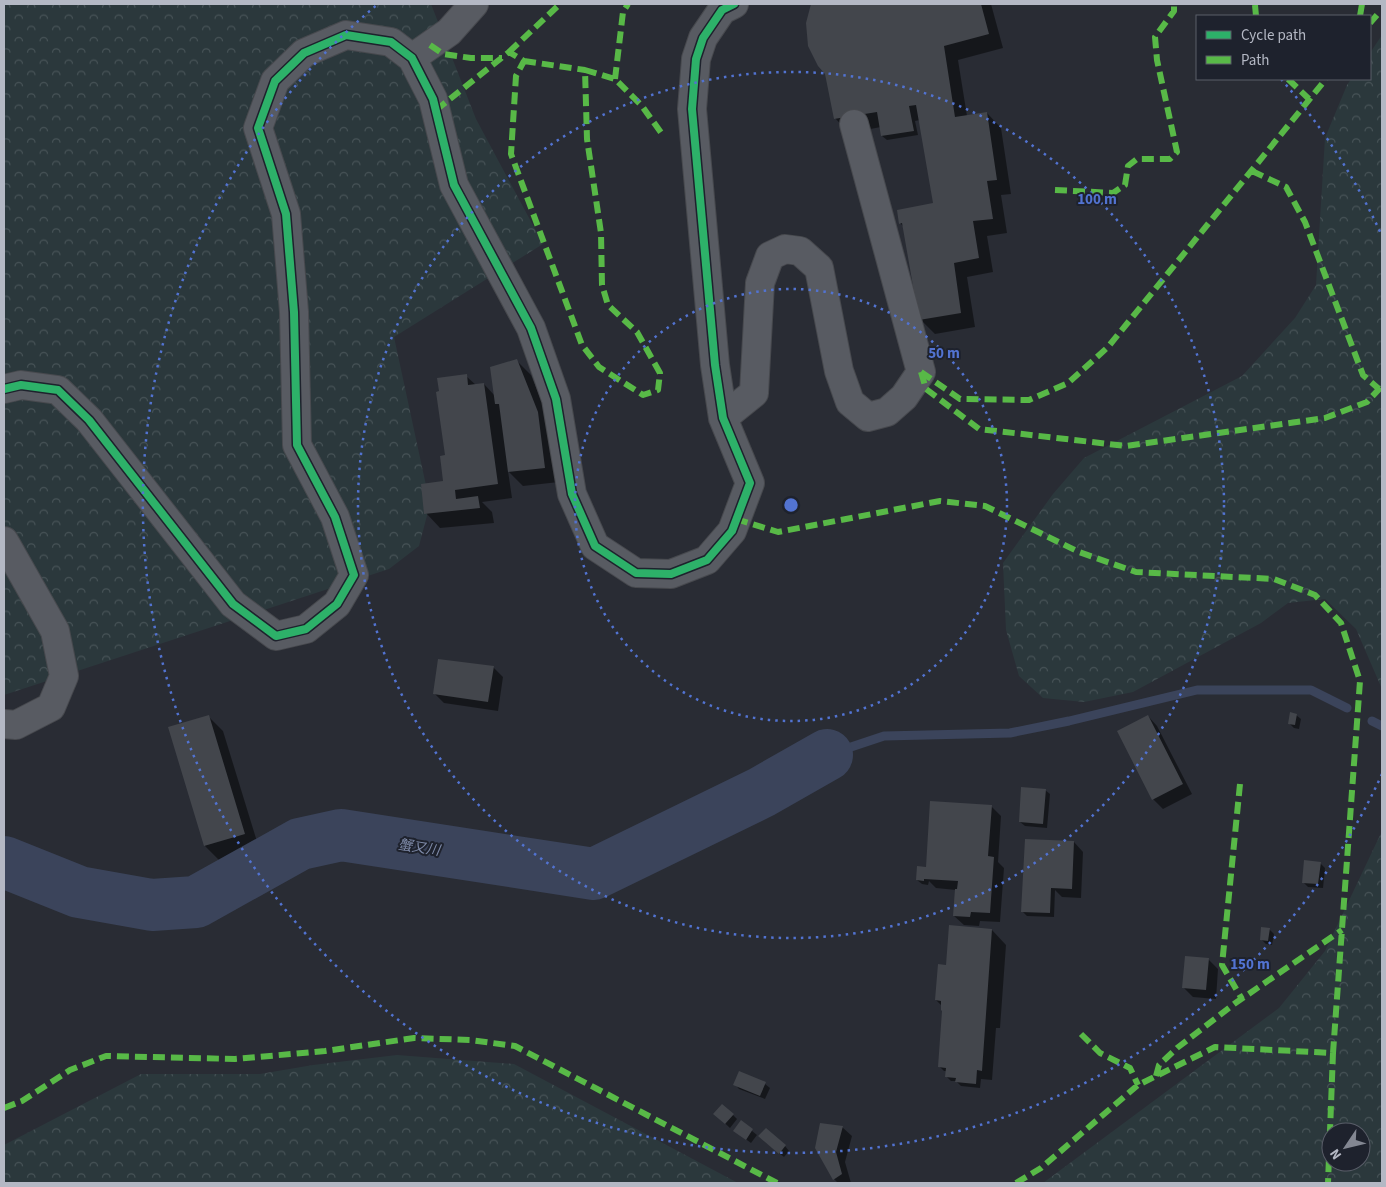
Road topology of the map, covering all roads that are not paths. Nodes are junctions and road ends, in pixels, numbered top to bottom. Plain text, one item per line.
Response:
1 (474, 4) edge
2 (734, 4) edge
3 (412, 58) junction
4 (854, 124) dead end
5 (4, 389) edge
6 (723, 418) junction
7 (4, 541) edge
8 (4, 724) edge

1 - 3 street
2 - 6 street
3 - 5 street
3 - 6 street
4 - 6 street
7 - 8 street

